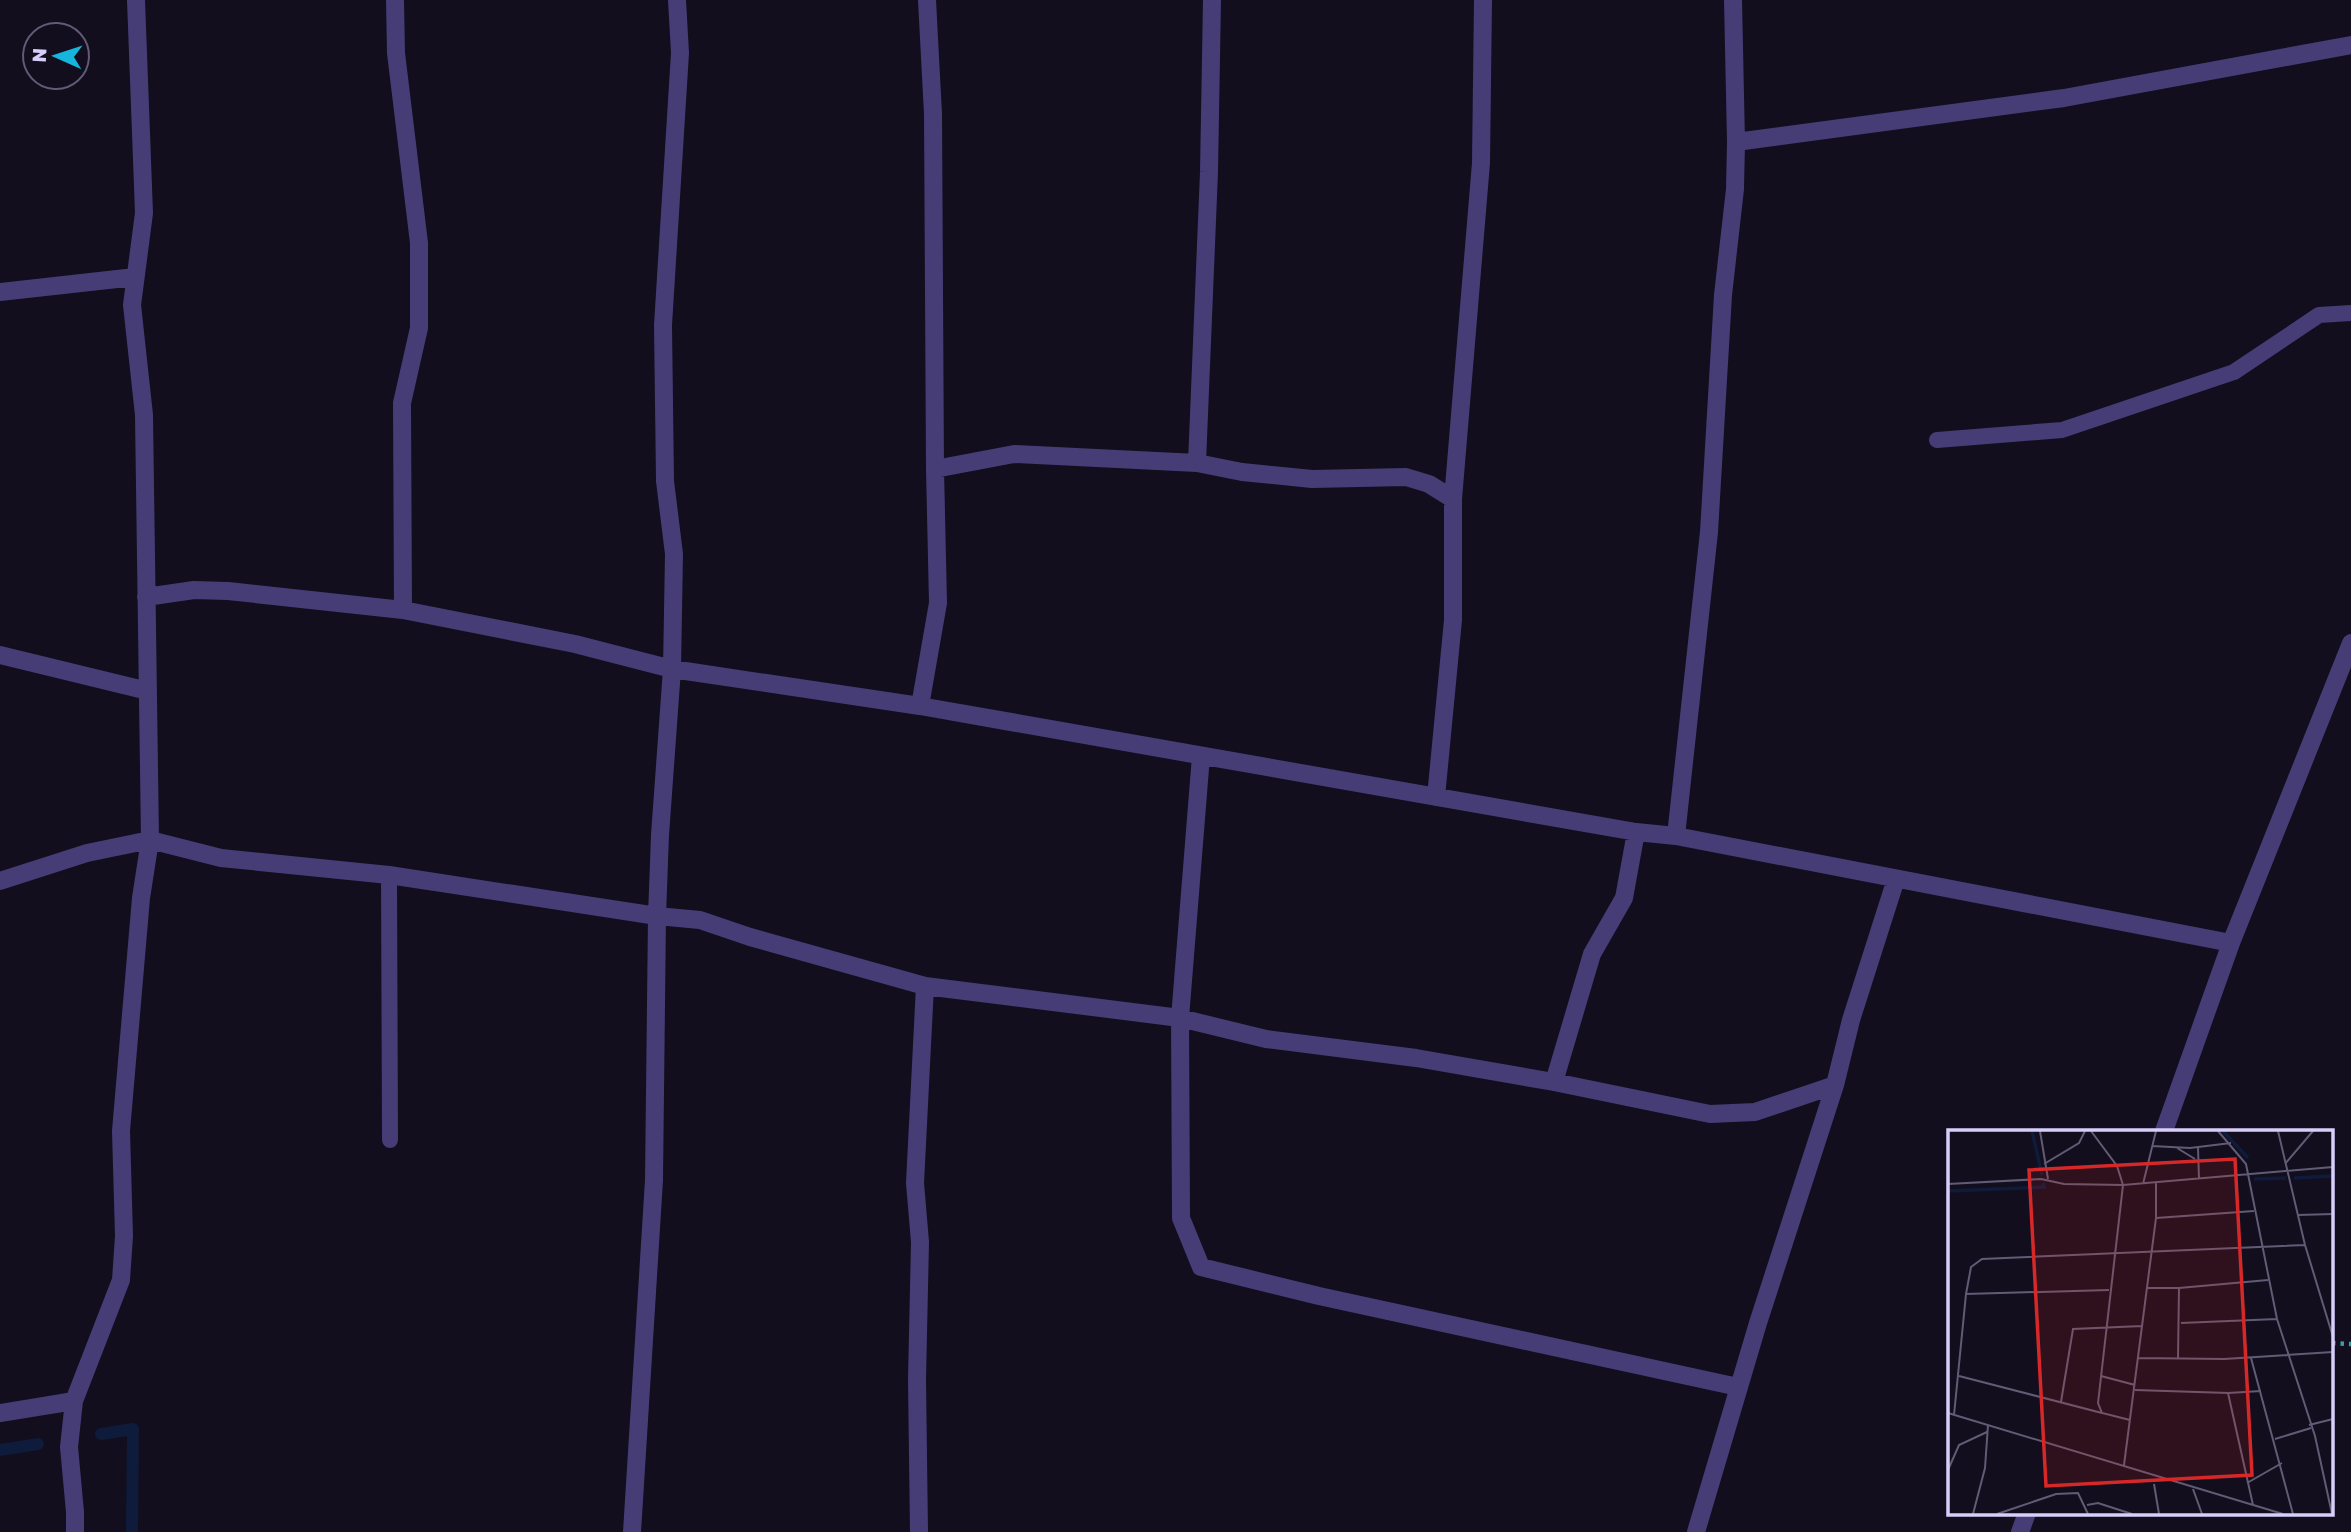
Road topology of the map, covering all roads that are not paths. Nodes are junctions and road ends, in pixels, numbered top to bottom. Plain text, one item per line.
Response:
1 (136, 0) edge
2 (395, 0) edge
3 (677, 0) edge
4 (927, 0) edge
5 (1212, 0) edge
6 (1483, 0) edge
7 (1733, 0) edge
8 (2351, 45) edge
9 (1736, 142) junction
10 (135, 277) junction
11 (0, 292) edge
12 (2351, 313) edge
13 (1937, 440) dead end
14 (1197, 463) junction
15 (935, 469) junction
16 (1452, 499) junction
17 (146, 597) junction
18 (403, 610) junction
19 (2351, 643) edge
20 (0, 655) edge
21 (672, 669) junction
22 (148, 691) junction
23 (920, 706) junction
24 (1201, 756) junction
25 (1436, 797) junction
26 (1636, 832) junction
27 (1676, 836) junction
28 (150, 840) junction
29 (389, 875) junction
30 (1896, 879) junction
31 (0, 881) edge
32 (657, 916) junction
33 (2231, 943) junction
34 (925, 986) junction
35 (1181, 1018) junction
36 (1554, 1082) junction
37 (1835, 1084) junction
38 (2164, 1130) edge
39 (390, 1140) dead end
40 (1738, 1387) junction
41 (74, 1401) junction
42 (0, 1413) edge
43 (2027, 1514) edge
44 (75, 1532) edge
45 (632, 1532) edge
46 (919, 1532) edge
47 (1696, 1532) edge
48 (2020, 1532) edge

1 - 10 street
2 - 18 street
3 - 21 street
4 - 15 street
5 - 14 street
6 - 16 street
7 - 9 street
8 - 9 street
9 - 27 street
10 - 11 street
10 - 17 street
12 - 13 lane
14 - 15 street
14 - 16 street
15 - 23 street
16 - 25 street
17 - 18 street
17 - 22 street
18 - 21 street
19 - 33 street
20 - 22 street
21 - 23 street
21 - 32 street
22 - 28 street
23 - 24 street
24 - 25 street
24 - 35 street
25 - 26 street
26 - 27 street
26 - 36 street
27 - 30 street
28 - 29 street
28 - 31 street
28 - 41 street
29 - 32 street
29 - 39 lane
30 - 33 street
30 - 37 street
32 - 34 street
32 - 45 street
33 - 38 street
34 - 35 street
34 - 46 street
35 - 36 street
35 - 40 street
36 - 37 street
37 - 40 street
40 - 47 street
41 - 42 street
41 - 44 street
43 - 48 street

